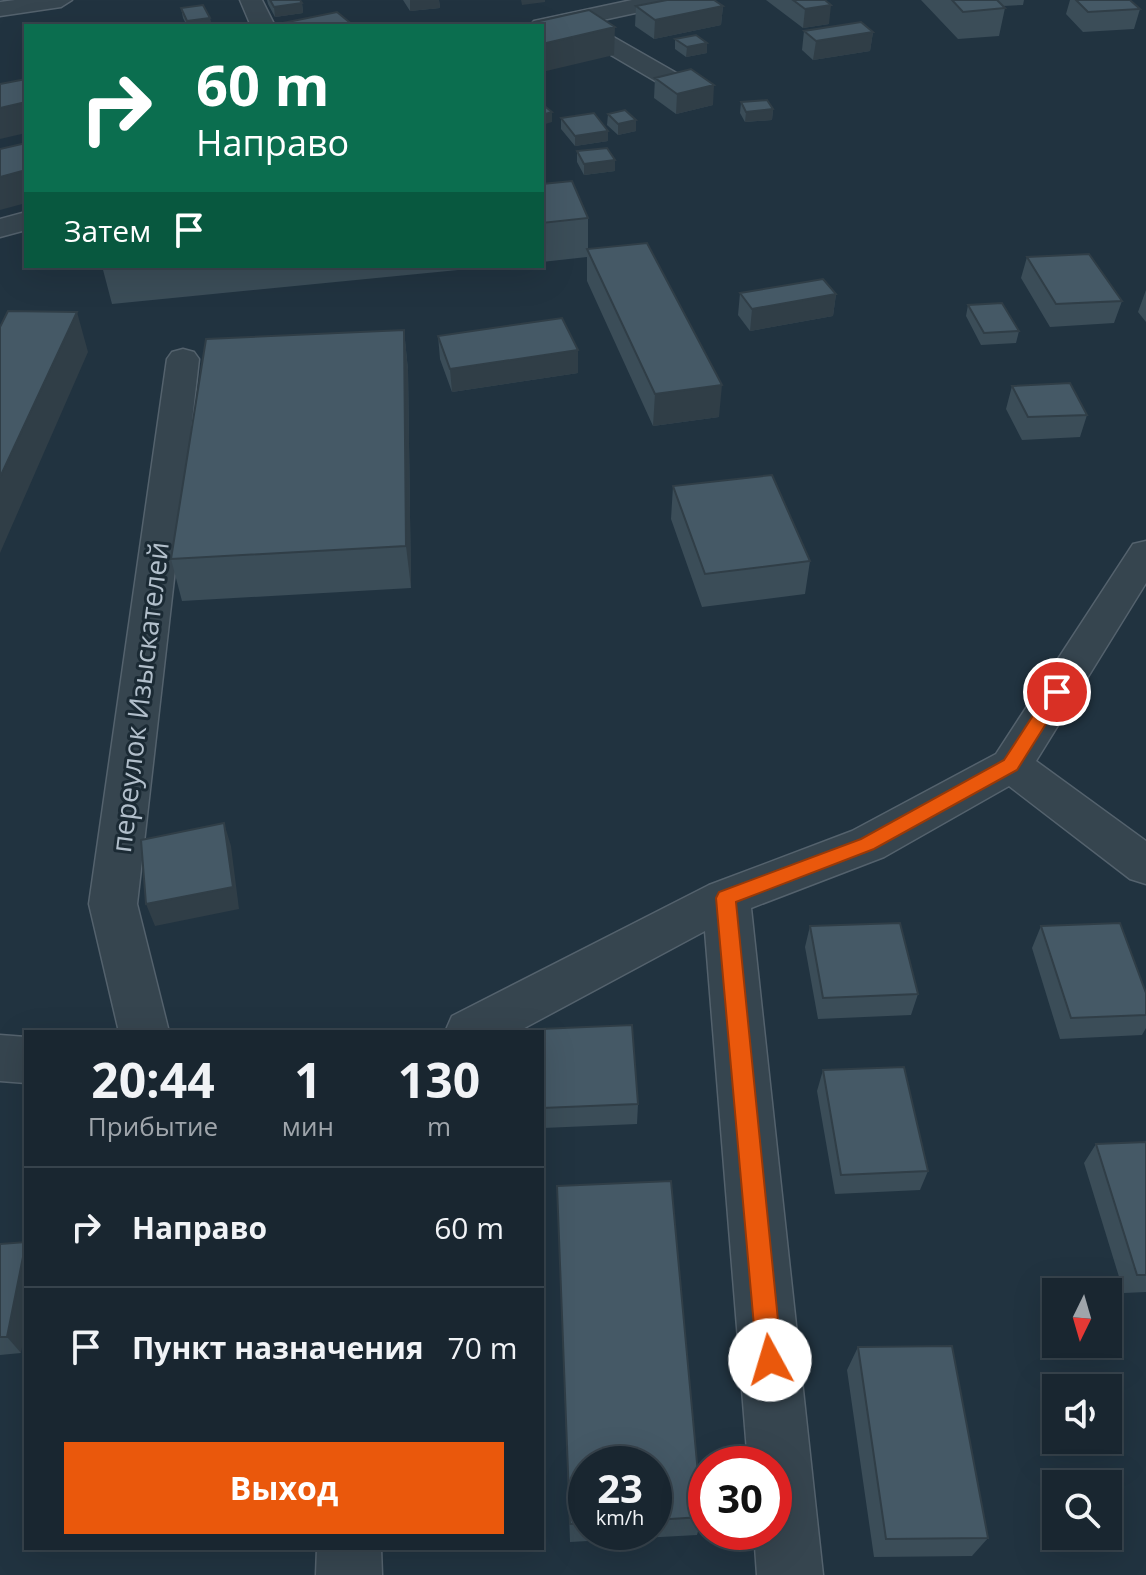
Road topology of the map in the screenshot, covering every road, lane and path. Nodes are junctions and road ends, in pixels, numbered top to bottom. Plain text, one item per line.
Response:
1 (61, 0) edge
2 (251, 0) edge
3 (664, 0) edge
4 (0, 9) edge
5 (568, 20) junction
6 (262, 24) edge
7 (544, 26) edge
8 (671, 80) edge
9 (24, 222) edge
10 (0, 228) edge
11 (183, 359) dead end
12 (1146, 553) edge
13 (1011, 765) junction
14 (1146, 866) edge
15 (726, 898) junction
16 (144, 1030) edge
17 (474, 1030) edge
18 (0, 1058) edge
19 (24, 1060) edge
20 (349, 1550) edge
21 (349, 1575) edge
22 (790, 1575) edge

1 - 4 street
2 - 6 street
3 - 5 street
5 - 7 street
5 - 8 street
9 - 10 street
11 - 16 street, переулок Изыскателей
12 - 13 street
13 - 14 street
13 - 15 street
15 - 17 street
15 - 22 street
18 - 19 street
20 - 21 street

